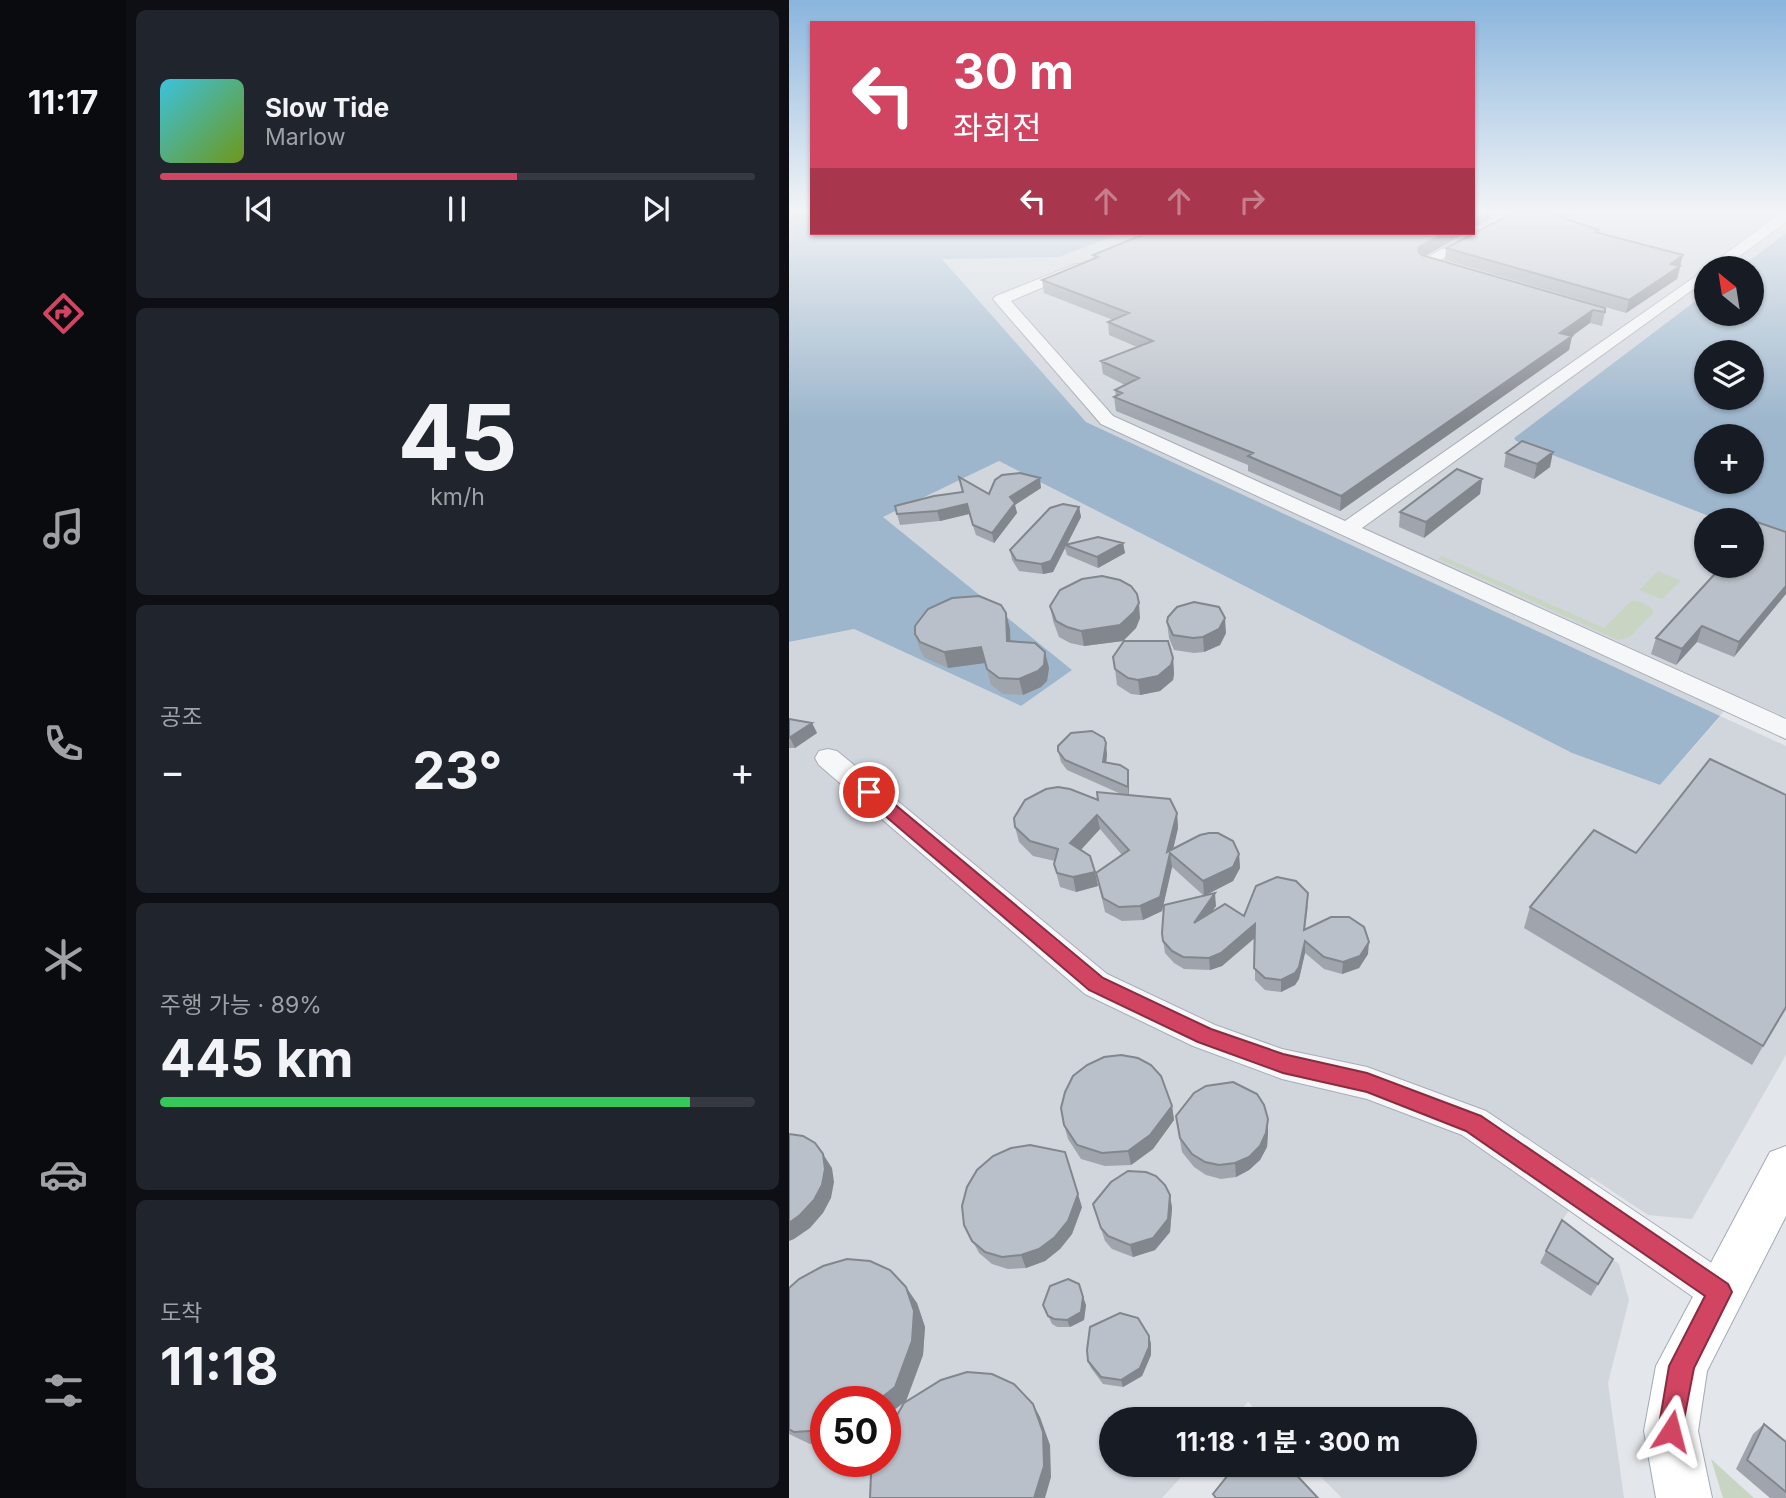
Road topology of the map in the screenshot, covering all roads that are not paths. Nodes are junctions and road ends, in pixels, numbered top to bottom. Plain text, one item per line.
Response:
1 (1039, 283) edge
2 (1690, 283) edge
3 (1348, 528) junction
4 (1786, 730) edge
5 (828, 758) dead end
6 (1786, 1168) edge
7 (1720, 1292) junction
8 (1684, 1498) edge

1 - 3 street
2 - 3 lane
3 - 4 street
5 - 7 street
6 - 7 main road
7 - 8 main road

